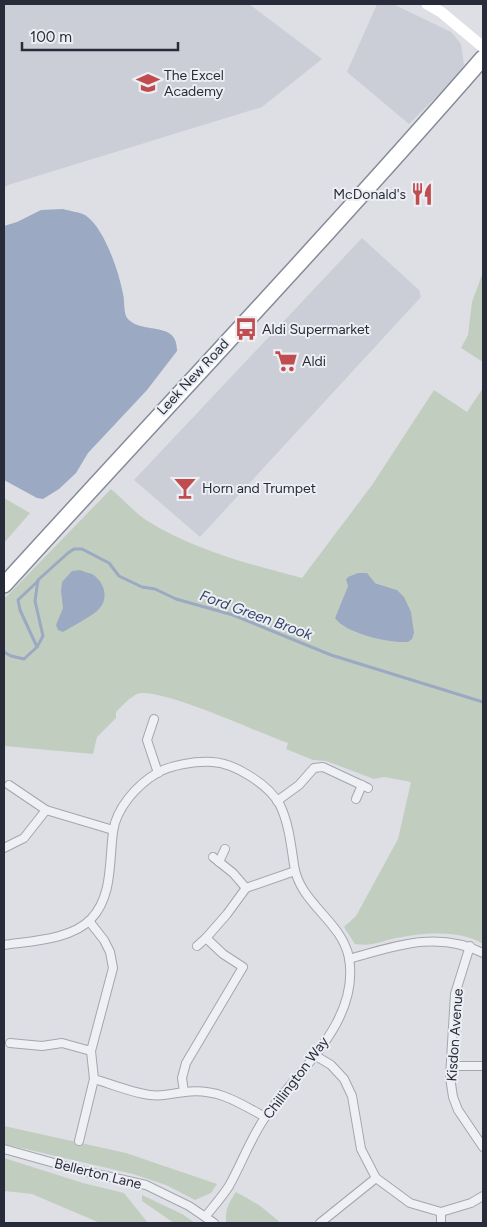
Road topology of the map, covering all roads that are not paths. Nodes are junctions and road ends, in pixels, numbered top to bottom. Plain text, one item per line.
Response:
1 (427, 4) edge
2 (483, 47) edge
3 (483, 58) edge
4 (4, 585) edge
5 (154, 719) dead end
6 (158, 772) junction
7 (9, 785) dead end
8 (356, 799) dead end
9 (277, 801) junction
10 (46, 810) junction
11 (113, 830) junction
12 (4, 848) edge
13 (225, 849) dead end
14 (295, 871) junction
15 (246, 888) junction
16 (89, 921) junction
17 (206, 938) junction
18 (4, 945) edge
19 (197, 946) dead end
20 (470, 946) junction
21 (483, 953) edge
22 (349, 959) junction
23 (10, 1043) dead end
24 (91, 1051) junction
25 (316, 1056) junction
26 (452, 1066) junction
27 (483, 1066) edge
28 (94, 1079) junction
29 (184, 1092) junction
30 (265, 1117) junction
31 (79, 1141) dead end
32 (483, 1147) edge
33 (4, 1149) edge
34 (376, 1178) junction
35 (483, 1196) edge
36 (441, 1212) junction
37 (205, 1217) junction
38 (214, 1223) edge
39 (320, 1223) edge
40 (441, 1223) edge

1 - 2 street
3 - 4 highway, Leek New Road
5 - 6 street
6 - 9 street, Chillington Way
6 - 11 street, Chillington Way
7 - 10 street
8 - 9 street
9 - 14 street, Chillington Way
10 - 11 street
10 - 12 street
11 - 16 street, Chillington Way
13 - 15 street
14 - 15 street
14 - 22 street, Chillington Way
15 - 17 street
16 - 18 street
16 - 24 street
17 - 19 street
17 - 29 street
20 - 21 street
20 - 22 street
20 - 26 street, Kisdon Avenue
22 - 25 street, Chillington Way
23 - 24 street
24 - 28 street
25 - 30 street, Chillington Way
25 - 34 street
26 - 27 street
26 - 32 street, Kisdon Avenue
28 - 29 street
28 - 31 street
29 - 30 street
30 - 37 street, Chillington Way
33 - 37 street, Bellerton Lane
34 - 36 street
34 - 39 street
35 - 36 street
36 - 40 street
37 - 38 street, Bellerton Lane

